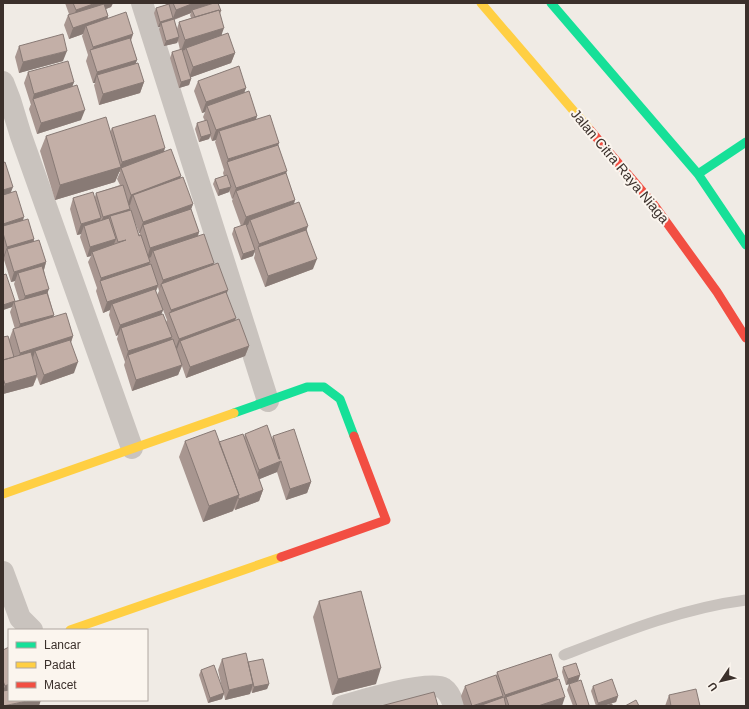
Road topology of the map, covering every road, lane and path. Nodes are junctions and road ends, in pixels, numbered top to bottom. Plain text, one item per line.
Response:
1 (142, 3) edge
2 (481, 3) edge
3 (551, 3) edge
4 (6, 91) edge
5 (12, 139) edge
6 (746, 142) edge
7 (698, 174) junction
8 (746, 244) edge
9 (746, 338) edge
10 (268, 401) junction
11 (132, 448) junction
12 (3, 494) edge
13 (3, 572) edge
14 (746, 600) edge
15 (31, 629) edge
16 (73, 629) edge
17 (564, 655) dead end
18 (451, 699) edge
19 (343, 706) edge

1 - 10 street
2 - 9 street, Jalan Citra Raya Niaga
3 - 7 street
4 - 5 street
5 - 11 street
6 - 7 street
7 - 8 street
10 - 11 street
10 - 16 street
11 - 12 street
13 - 15 street
14 - 17 lane
18 - 19 street

